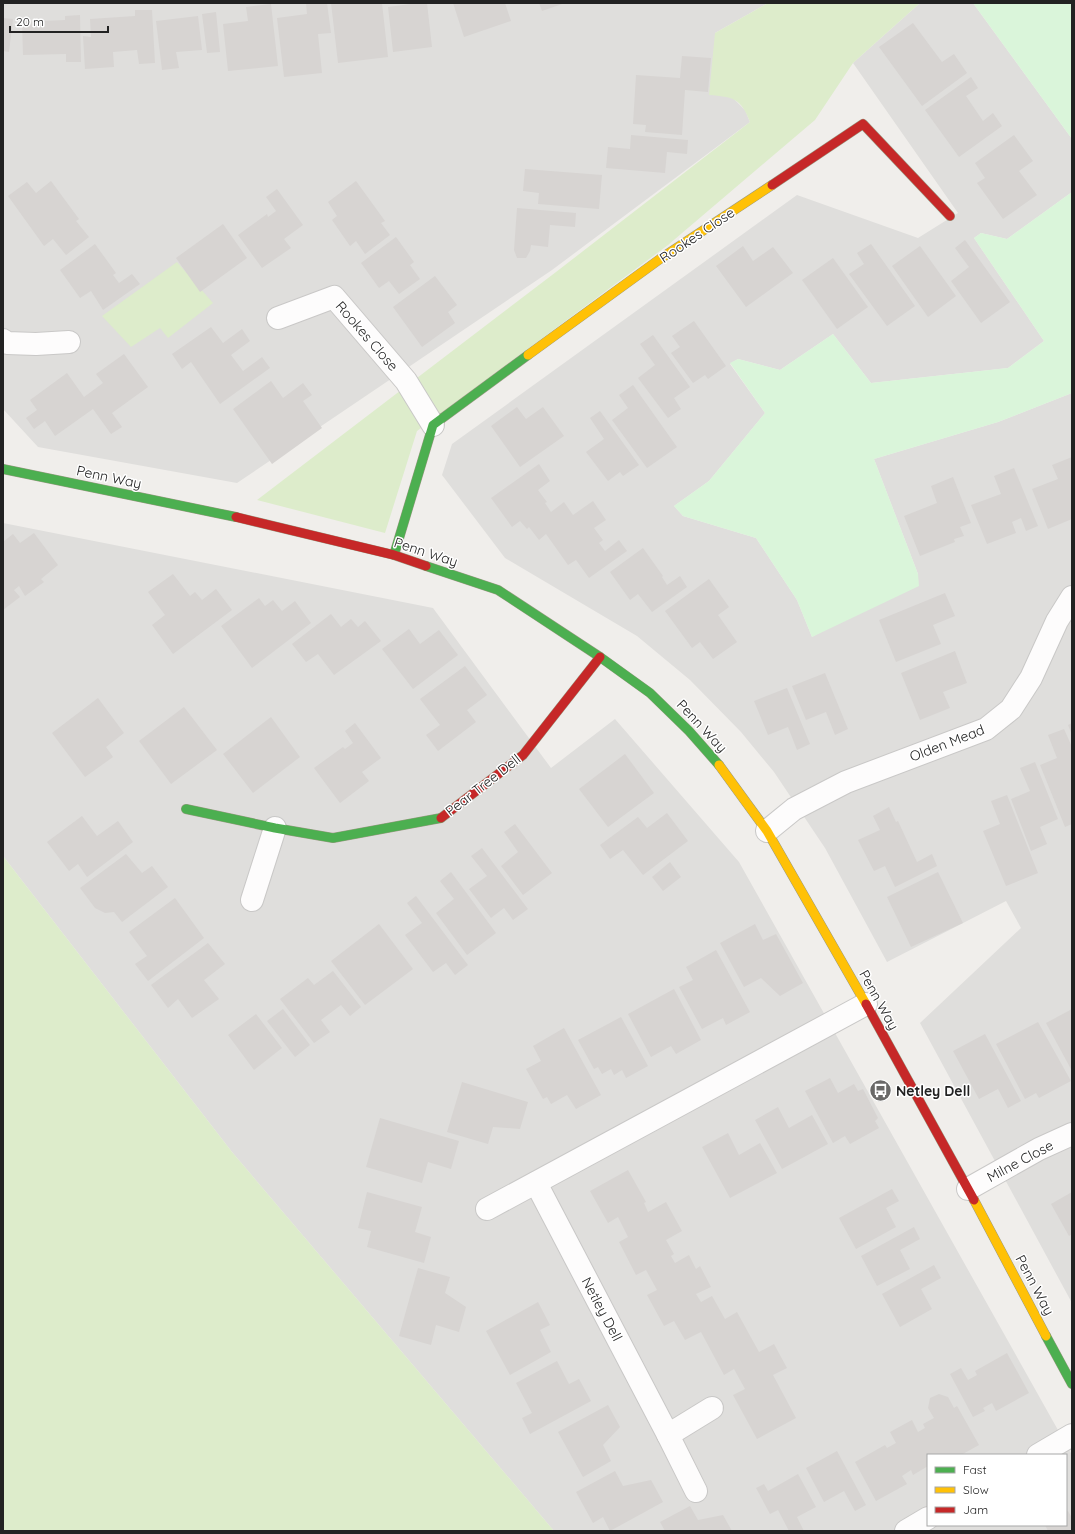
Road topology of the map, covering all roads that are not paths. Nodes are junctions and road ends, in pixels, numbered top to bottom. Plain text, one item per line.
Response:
1 (950, 216) dead end
2 (278, 318) dead end
3 (69, 342) dead end
4 (4, 344) edge
5 (434, 425) junction
6 (3, 469) edge
7 (394, 555) junction
8 (1072, 597) edge
9 (600, 657) junction
10 (186, 809) dead end
11 (275, 828) junction
12 (767, 831) junction
13 (252, 900) dead end
14 (866, 1004) junction
15 (1072, 1134) edge
16 (536, 1183) junction
17 (968, 1189) junction
18 (487, 1209) dead end
19 (1072, 1384) edge
20 (712, 1408) dead end
21 (668, 1435) junction
22 (1072, 1435) edge
23 (1040, 1454) edge
24 (696, 1491) dead end
25 (927, 1519) edge
26 (906, 1531) edge

1 - 5 street, Rookes Close
2 - 5 street, Rookes Close
3 - 4 street
5 - 7 street
6 - 7 street, Penn Way
7 - 9 street, Penn Way
8 - 12 street, Olden Mead
9 - 11 street, Pear Tree Dell
9 - 12 street, Penn Way
10 - 11 street, Pear Tree Dell
11 - 13 street
12 - 14 street, Penn Way
14 - 16 street
14 - 17 street, Penn Way
15 - 17 street, Milne Close
16 - 18 street
16 - 21 street, Netley Dell
17 - 19 street, Penn Way
20 - 21 street
21 - 24 street, Netley Dell
22 - 23 street
25 - 26 street

